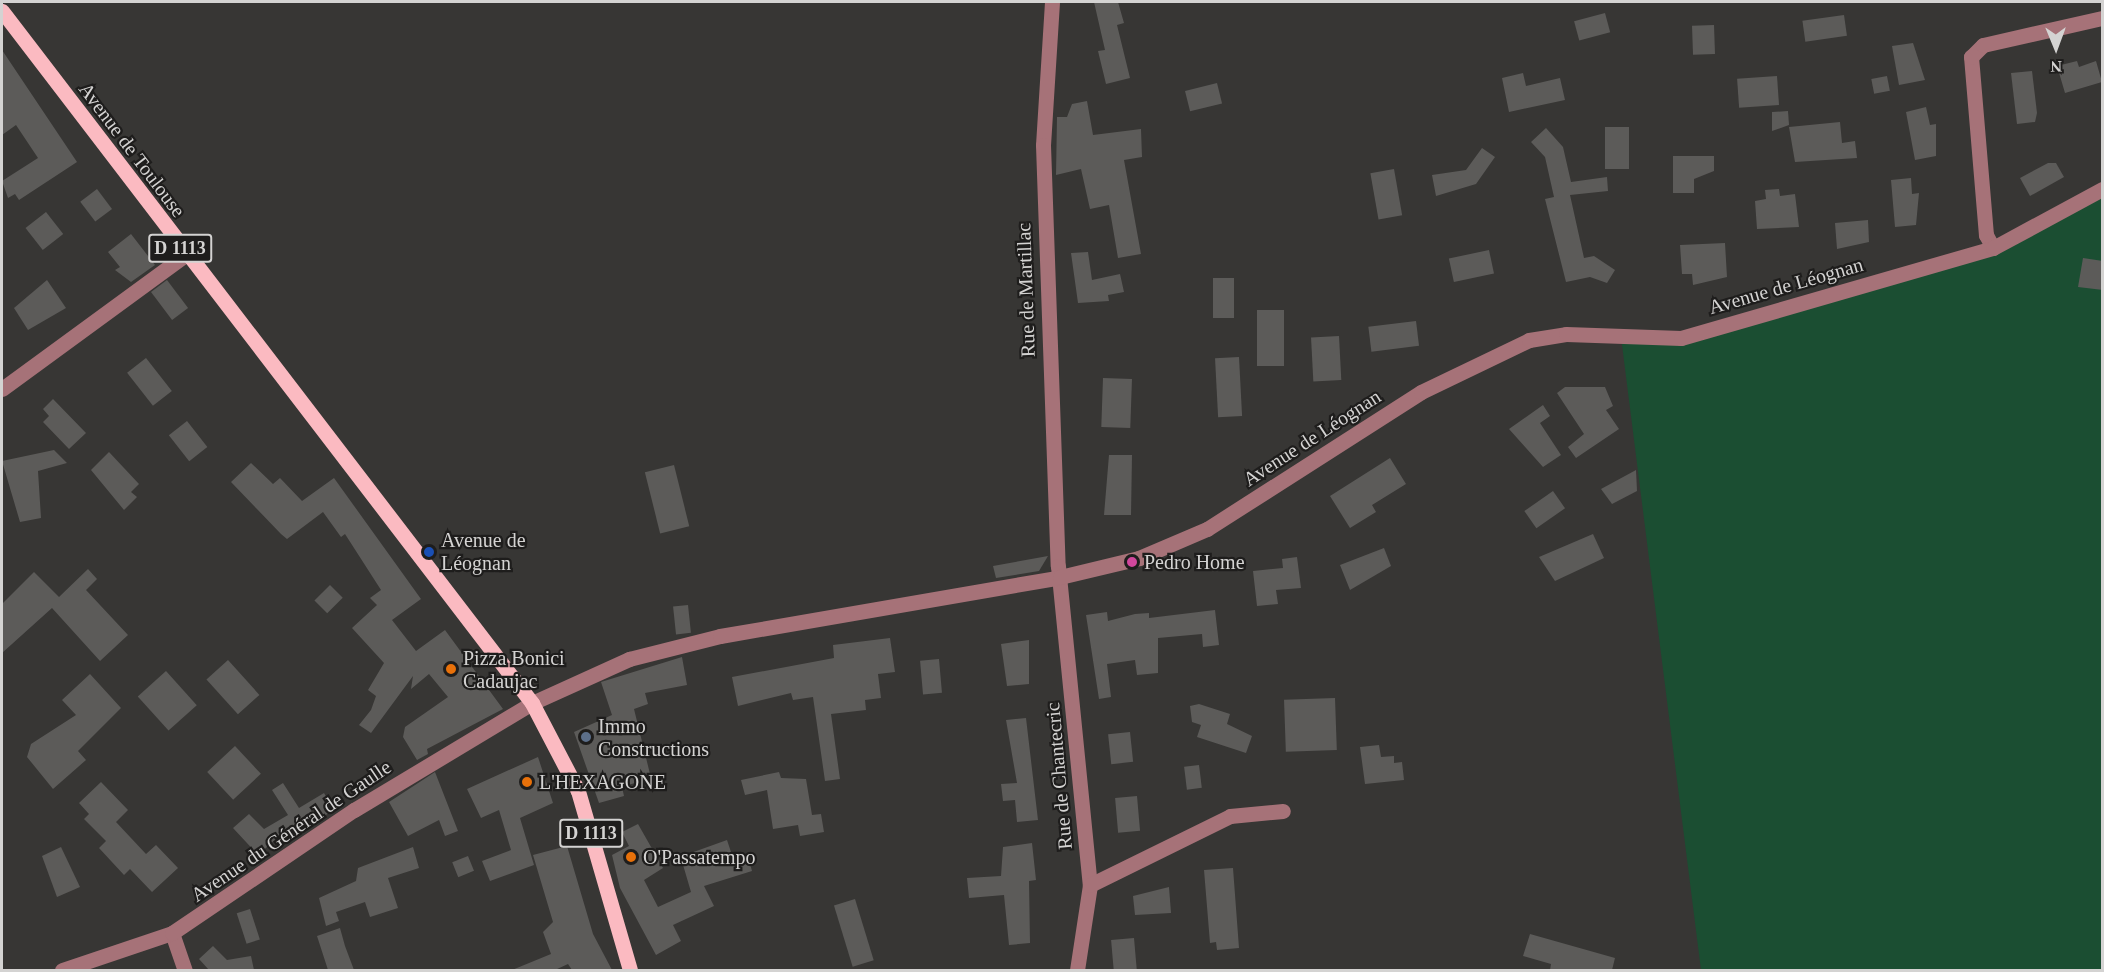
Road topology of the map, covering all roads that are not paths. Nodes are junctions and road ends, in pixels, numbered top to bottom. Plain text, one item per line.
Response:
1 (1052, 2) edge
2 (2, 11) edge
3 (2103, 18) edge
4 (2103, 189) edge
5 (1993, 248) junction
6 (185, 255) junction
7 (2, 389) edge
8 (1060, 578) junction
9 (532, 703) junction
10 (1283, 811) dead end
11 (1090, 885) junction
12 (172, 933) junction
13 (62, 970) edge
14 (185, 970) edge
15 (630, 970) edge
16 (1077, 970) edge

1 - 8 street, Rue de Martillac
2 - 6 main road, Avenue de Toulouse / D 1113
3 - 5 street
4 - 5 street, Avenue de Léognan
5 - 8 street, Avenue de Léognan
6 - 7 street
6 - 9 main road, Avenue de Toulouse / D 1113
8 - 9 street, Avenue de Léognan
8 - 11 street, Rue de Chantecric
9 - 12 street, Avenue du Général de Gaulle
9 - 15 main road, D 1113
10 - 11 street
11 - 16 street, Rue de Chantecric
12 - 13 street, Avenue du Général de Gaulle
12 - 14 street

